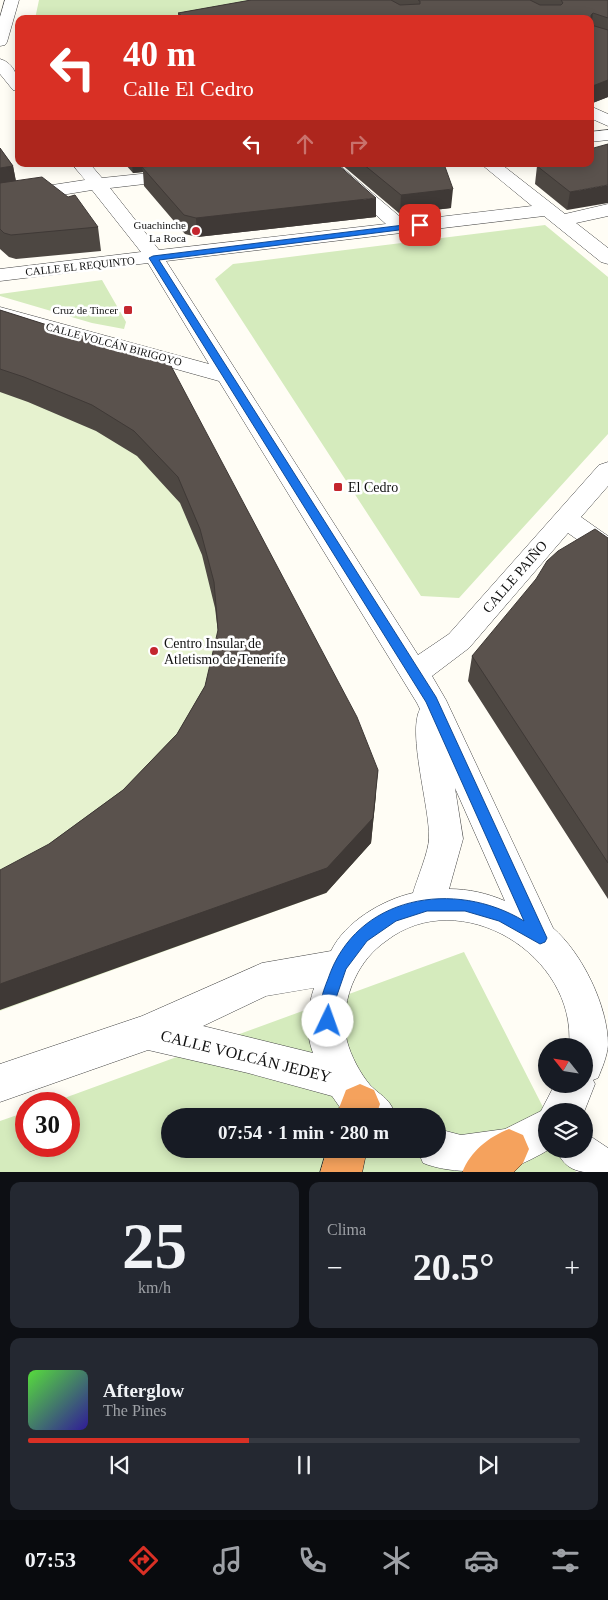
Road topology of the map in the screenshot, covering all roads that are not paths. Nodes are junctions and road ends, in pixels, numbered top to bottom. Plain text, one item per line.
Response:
1 (12, 0) edge
2 (0, 42) edge
3 (3, 59) edge
4 (15, 80) edge
5 (594, 113) edge
6 (608, 121) edge
7 (608, 135) edge
8 (594, 137) edge
9 (83, 167) edge
10 (331, 167) edge
11 (494, 167) edge
12 (194, 173) edge
13 (97, 184) junction
14 (0, 199) edge
15 (608, 210) edge
16 (555, 215) junction
17 (402, 228) junction
18 (153, 258) junction
19 (608, 258) edge
20 (0, 275) edge
21 (0, 313) edge
22 (228, 376) junction
23 (608, 470) edge
24 (566, 519) junction
25 (608, 548) edge
26 (423, 687) junction
27 (427, 904) junction
28 (540, 938) junction
29 (340, 966) junction
30 (597, 1020) edge
31 (148, 1032) junction
32 (593, 1038) edge
33 (0, 1083) edge
34 (359, 1104) edge
35 (538, 1133) edge
36 (446, 1151) edge
37 (344, 1158) edge
38 (588, 1158) edge
39 (495, 1161) edge
40 (340, 1172) edge
41 (607, 1172) edge

1 - 2 street
3 - 4 street
5 - 6 street
7 - 8 street
9 - 13 street
10 - 17 street
11 - 16 street
12 - 13 street
13 - 14 street
13 - 18 street
15 - 16 street, CALLE EL REQUINTO
16 - 17 street, CALLE EL REQUINTO
16 - 19 street
17 - 18 street, CALLE EL REQUINTO
18 - 20 street, CALLE EL REQUINTO
18 - 22 street
21 - 22 street, CALLE VOLCÁN BIRIGOYO
22 - 26 street
23 - 24 street, CALLE PAIÑO
24 - 25 street
24 - 26 street, CALLE PAIÑO
26 - 27 street
26 - 28 street
27 - 28 street
27 - 29 street
28 - 30 street
29 - 31 street, CALLE VOLCÁN JEDEY
29 - 34 street
30 - 32 street
31 - 33 street, CALLE VOLCÁN JEDEY
31 - 34 street, CALLE VOLCÁN JEDEY
35 - 39 street
36 - 39 street
37 - 40 highway
38 - 41 street

